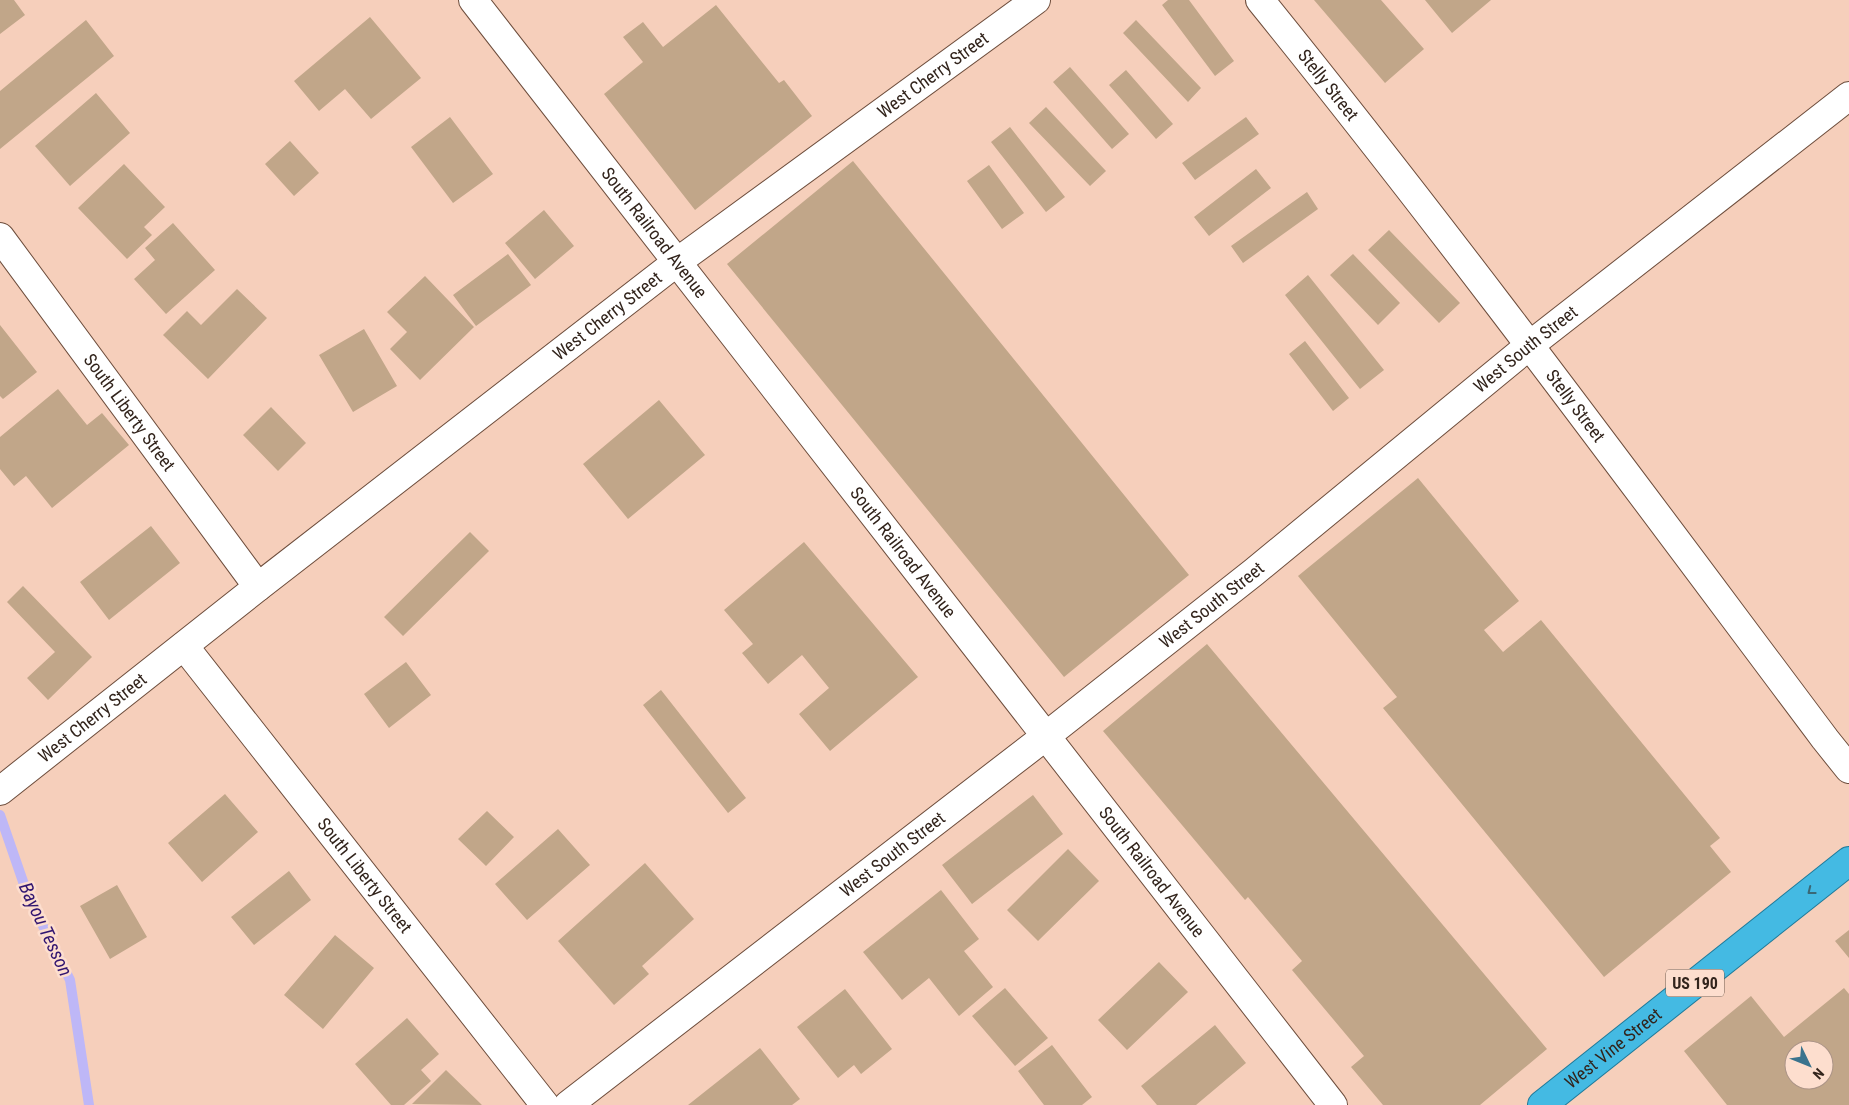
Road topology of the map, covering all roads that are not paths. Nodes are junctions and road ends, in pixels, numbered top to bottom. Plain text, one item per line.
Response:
1 (473, 0) edge
2 (1036, 0) edge
3 (1260, 0) edge
4 (1849, 96) edge
5 (0, 237) edge
6 (677, 262) junction
7 (1530, 345) junction
8 (258, 587) junction
9 (184, 646) junction
10 (1046, 736) junction
11 (1849, 769) edge
12 (0, 791) edge
13 (1849, 861) edge
14 (545, 1105) edge
15 (568, 1105) edge
16 (1333, 1105) edge
17 (1542, 1105) edge

1 - 6 street, South Railroad Avenue
2 - 6 street, West Cherry Street
3 - 7 street, Stelly Street
4 - 7 street, West South Street
5 - 8 street, South Liberty Street
6 - 8 street, West Cherry Street
6 - 10 street, South Railroad Avenue
7 - 10 street, West South Street
7 - 11 street, Stelly Street
8 - 9 street, West Cherry Street
9 - 12 street, West Cherry Street
9 - 14 street, South Liberty Street
10 - 15 street, West South Street
10 - 16 street, South Railroad Avenue
13 -> 17 highway, West Vine Street / US 190

